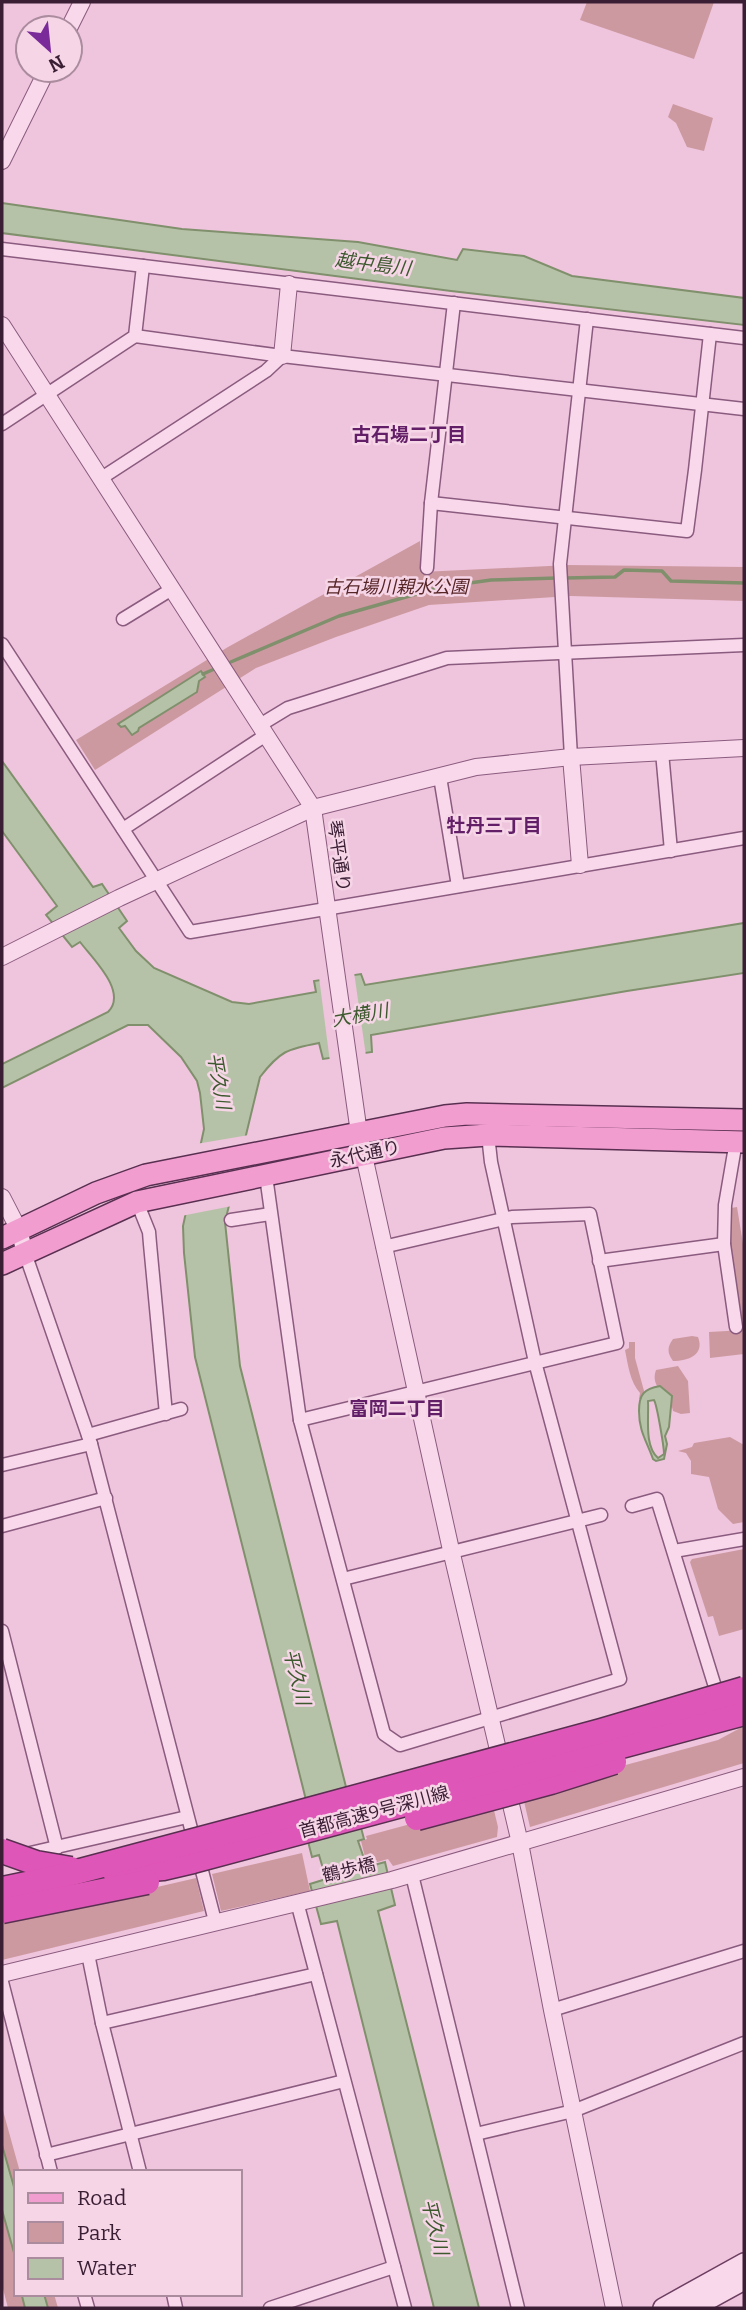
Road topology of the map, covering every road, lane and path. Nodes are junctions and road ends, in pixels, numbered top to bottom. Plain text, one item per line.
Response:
1 (40, 84) edge
2 (2, 161) edge
3 (2, 248) edge
4 (143, 266) junction
5 (289, 284) junction
6 (454, 303) junction
7 (587, 319) junction
8 (2, 325) edge
9 (710, 334) junction
10 (135, 337) junction
11 (744, 338) edge
12 (282, 356) junction
13 (446, 375) junction
14 (579, 390) junction
15 (47, 395) junction
16 (702, 404) junction
17 (744, 409) edge
18 (2, 424) edge
19 (100, 479) junction
20 (431, 503) junction
21 (565, 517) junction
22 (427, 568) dead end
23 (172, 589) junction
24 (123, 619) dead end
25 (2, 644) edge
26 (744, 645) edge
27 (564, 653) junction
28 (263, 730) junction
29 (744, 748) edge
30 (662, 752) junction
31 (571, 757) junction
32 (440, 777) junction
33 (313, 808) junction
34 (123, 829) junction
35 (744, 838) edge
36 (671, 851) junction
37 (580, 864) junction
38 (158, 881) junction
39 (458, 886) junction
40 (326, 909) junction
41 (2, 957) edge
42 (744, 1120) edge
43 (488, 1135) junction
44 (740, 1142) edge
45 (361, 1144) junction
46 (267, 1176) junction
47 (2, 1197) edge
48 (138, 1202) junction
49 (270, 1214) junction
50 (503, 1218) junction
51 (231, 1220) dead end
52 (11, 1234) edge
53 (724, 1244) junction
54 (383, 1247) junction
55 (25, 1253) junction
56 (599, 1261) junction
57 (2, 1264) edge
58 (736, 1326) dead end
59 (535, 1362) junction
60 (415, 1392) junction
61 (181, 1409) dead end
62 (166, 1414) junction
63 (300, 1420) junction
64 (90, 1440) junction
65 (2, 1465) edge
66 (106, 1498) junction
67 (632, 1506) dead end
68 (601, 1515) dead end
69 (577, 1521) junction
70 (2, 1525) edge
71 (744, 1539) edge
72 (451, 1550) junction
73 (674, 1551) junction
74 (342, 1579) junction
75 (2, 1630) edge
76 (744, 1689) edge
77 (716, 1690) dead end
78 (744, 1713) edge
79 (489, 1718) junction
80 (645, 1738) junction
81 (600, 1742) dead end
82 (744, 1777) edge
83 (187, 1817) junction
84 (520, 1843) junction
85 (57, 1848) junction
86 (2, 1850) edge
87 (2, 1859) edge
88 (412, 1875) junction
89 (2, 1889) edge
90 (297, 1902) junction
91 (2, 1911) edge
92 (215, 1921) junction
93 (744, 1951) edge
94 (88, 1954) junction
95 (2, 1974) edge
96 (316, 1974) junction
97 (2, 1982) edge
98 (552, 2010) junction
99 (102, 2022) junction
100 (744, 2043) edge
101 (344, 2081) junction
102 (573, 2111) junction
103 (130, 2134) junction
104 (476, 2134) junction
105 (46, 2155) junction
106 (50, 2170) edge
107 (139, 2170) edge
108 (744, 2263) edge
109 (394, 2267) junction
110 (744, 2280) edge
111 (284, 2306) edge
112 (270, 2308) edge
113 (405, 2308) edge
114 (517, 2308) edge
115 (614, 2308) edge
116 (663, 2308) edge
117 (693, 2308) edge

1 - 2 street
3 - 4 street
4 - 5 street
4 - 10 street
5 - 6 street
5 - 12 street
6 - 7 street
6 - 13 street
7 - 9 street
7 - 14 street
8 - 15 street, 琴平通り
9 - 11 street
9 - 16 street
10 - 12 street
10 - 15 street
12 - 13 street
12 - 19 street
13 - 14 street
13 - 20 street
14 - 16 street
14 - 21 street
15 - 18 street
15 - 19 street, 琴平通り
16 - 17 street
16 - 21 street
19 - 23 street, 琴平通り
20 - 21 street
20 - 22 street
21 - 27 street
23 - 24 street
23 - 28 street, 琴平通り
25 - 34 street
26 - 27 street
27 - 28 street
27 - 31 street
28 - 33 street, 琴平通り
28 - 34 street
29 - 30 street
30 - 31 street
30 - 36 street
31 - 32 street
31 - 37 street
32 - 33 street
32 - 39 street
33 - 38 street
33 - 40 street, 琴平通り
34 - 38 street
35 - 36 street
36 - 37 street
37 - 39 street
38 - 40 street
38 - 41 street
39 - 40 street
40 - 45 street, 琴平通り
42 - 45 main road, 永代通り
43 - 44 main road, 永代通り
43 - 45 main road, 永代通り
43 - 50 street
44 - 53 street
45 - 46 main road, 永代通り
45 - 52 main road, 永代通り
45 - 54 street, 琴平通り
46 - 48 main road, 永代通り
46 - 49 street
47 - 52 street
48 - 55 main road, 永代通り
48 - 62 street
49 - 51 street
49 - 63 street
50 - 54 street
50 - 56 street
50 - 59 street
52 - 55 street
53 - 56 street
53 - 58 street
54 - 60 street, 琴平通り
55 - 57 main road, 永代通り
55 - 64 street
56 - 59 street
59 - 60 street
59 - 69 street
60 - 63 street
60 - 72 street, 琴平通り
61 - 62 street
62 - 64 street
63 - 74 street
64 - 65 street
64 - 66 street
66 - 70 street
66 - 83 street
67 - 73 street
68 - 69 street
69 - 72 street
69 - 79 street
71 - 73 street
72 - 74 street
72 - 79 street, 琴平通り
73 - 77 street
74 - 79 street
75 - 85 street
76 - 89 highway, bridge
78 - 80 highway, 首都高速9号深川線, bridge
79 - 84 street, 琴平通り
80 - 86 highway, 首都高速9号深川線, bridge
80 - 91 highway, bridge
81 - 86 highway, 首都高速9号深川線, bridge
82 - 84 street, 鶴歩橋
83 - 85 street
83 - 92 street
84 - 88 street, 鶴歩橋
84 - 98 street, 琴平通り
85 - 87 street
88 - 90 street, 鶴歩橋
88 - 104 street
90 - 92 street, 鶴歩橋
90 - 96 street
92 - 94 street, 鶴歩橋
93 - 98 street
94 - 95 street, 鶴歩橋
94 - 99 street
96 - 99 street
96 - 101 street
97 - 105 street
98 - 102 street, 琴平通り
99 - 103 street
100 - 102 street
101 - 103 street
101 - 109 street
102 - 104 street
102 - 115 street, 琴平通り
103 - 105 street
103 - 107 street
104 - 114 street
105 - 106 street
108 - 116 main road
109 - 111 street
109 - 113 street
110 - 117 main road
111 - 112 street

